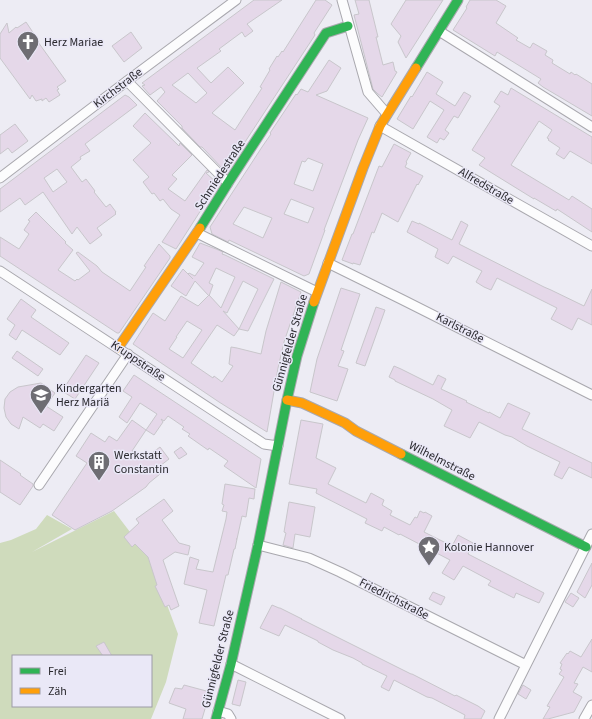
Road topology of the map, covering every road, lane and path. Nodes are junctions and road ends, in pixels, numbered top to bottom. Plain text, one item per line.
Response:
1 (236, 0) edge
2 (342, 0) edge
3 (458, 0) edge
4 (348, 26) junction
5 (438, 31) junction
6 (127, 81) junction
7 (387, 114) junction
8 (380, 126) junction
9 (592, 127) edge
10 (0, 178) edge
11 (228, 183) junction
12 (197, 233) junction
13 (592, 246) edge
14 (328, 263) junction
15 (0, 271) edge
16 (317, 292) junction
17 (118, 348) junction
18 (128, 354) junction
19 (592, 395) edge
20 (287, 400) junction
21 (278, 446) junction
22 (39, 485) dead end
23 (592, 534) edge
24 (258, 545) junction
25 (586, 547) junction
26 (231, 664) junction
27 (526, 665) junction
28 (592, 705) edge
29 (217, 715) edge
30 (231, 719) edge
31 (340, 719) edge
32 (499, 719) edge
33 (584, 719) edge

1 - 6 street, Kirchstraße
2 - 4 street
3 - 5 street, Günnigfelder Straße
4 - 7 street
4 - 11 street, Schmiedestraße
5 - 7 street, Günnigfelder Straße
5 - 9 street
6 - 10 street, Kirchstraße
6 - 11 street
7 - 8 street, Günnigfelder Straße
8 - 13 street, Alfredstraße
8 - 14 street, Günnigfelder Straße
11 - 12 street, Schmiedestraße
12 - 16 street
12 - 17 street, Schmiedestraße
14 - 16 street, Günnigfelder Straße
14 - 19 street, Karlstraße
15 - 17 street, Kruppstraße
16 - 20 street, Günnigfelder Straße
17 - 18 street, Kruppstraße
18 - 21 street, Kruppstraße
18 - 22 street
20 - 21 street, Günnigfelder Straße
20 - 25 street, Wilhelmstraße
21 - 24 street, Günnigfelder Straße
23 - 25 street
24 - 26 street, Günnigfelder Straße
24 - 27 street, Friedrichstraße
25 - 27 street
26 - 29 street, Günnigfelder Straße
26 - 31 street
27 - 32 street
28 - 33 street
29 - 30 street

